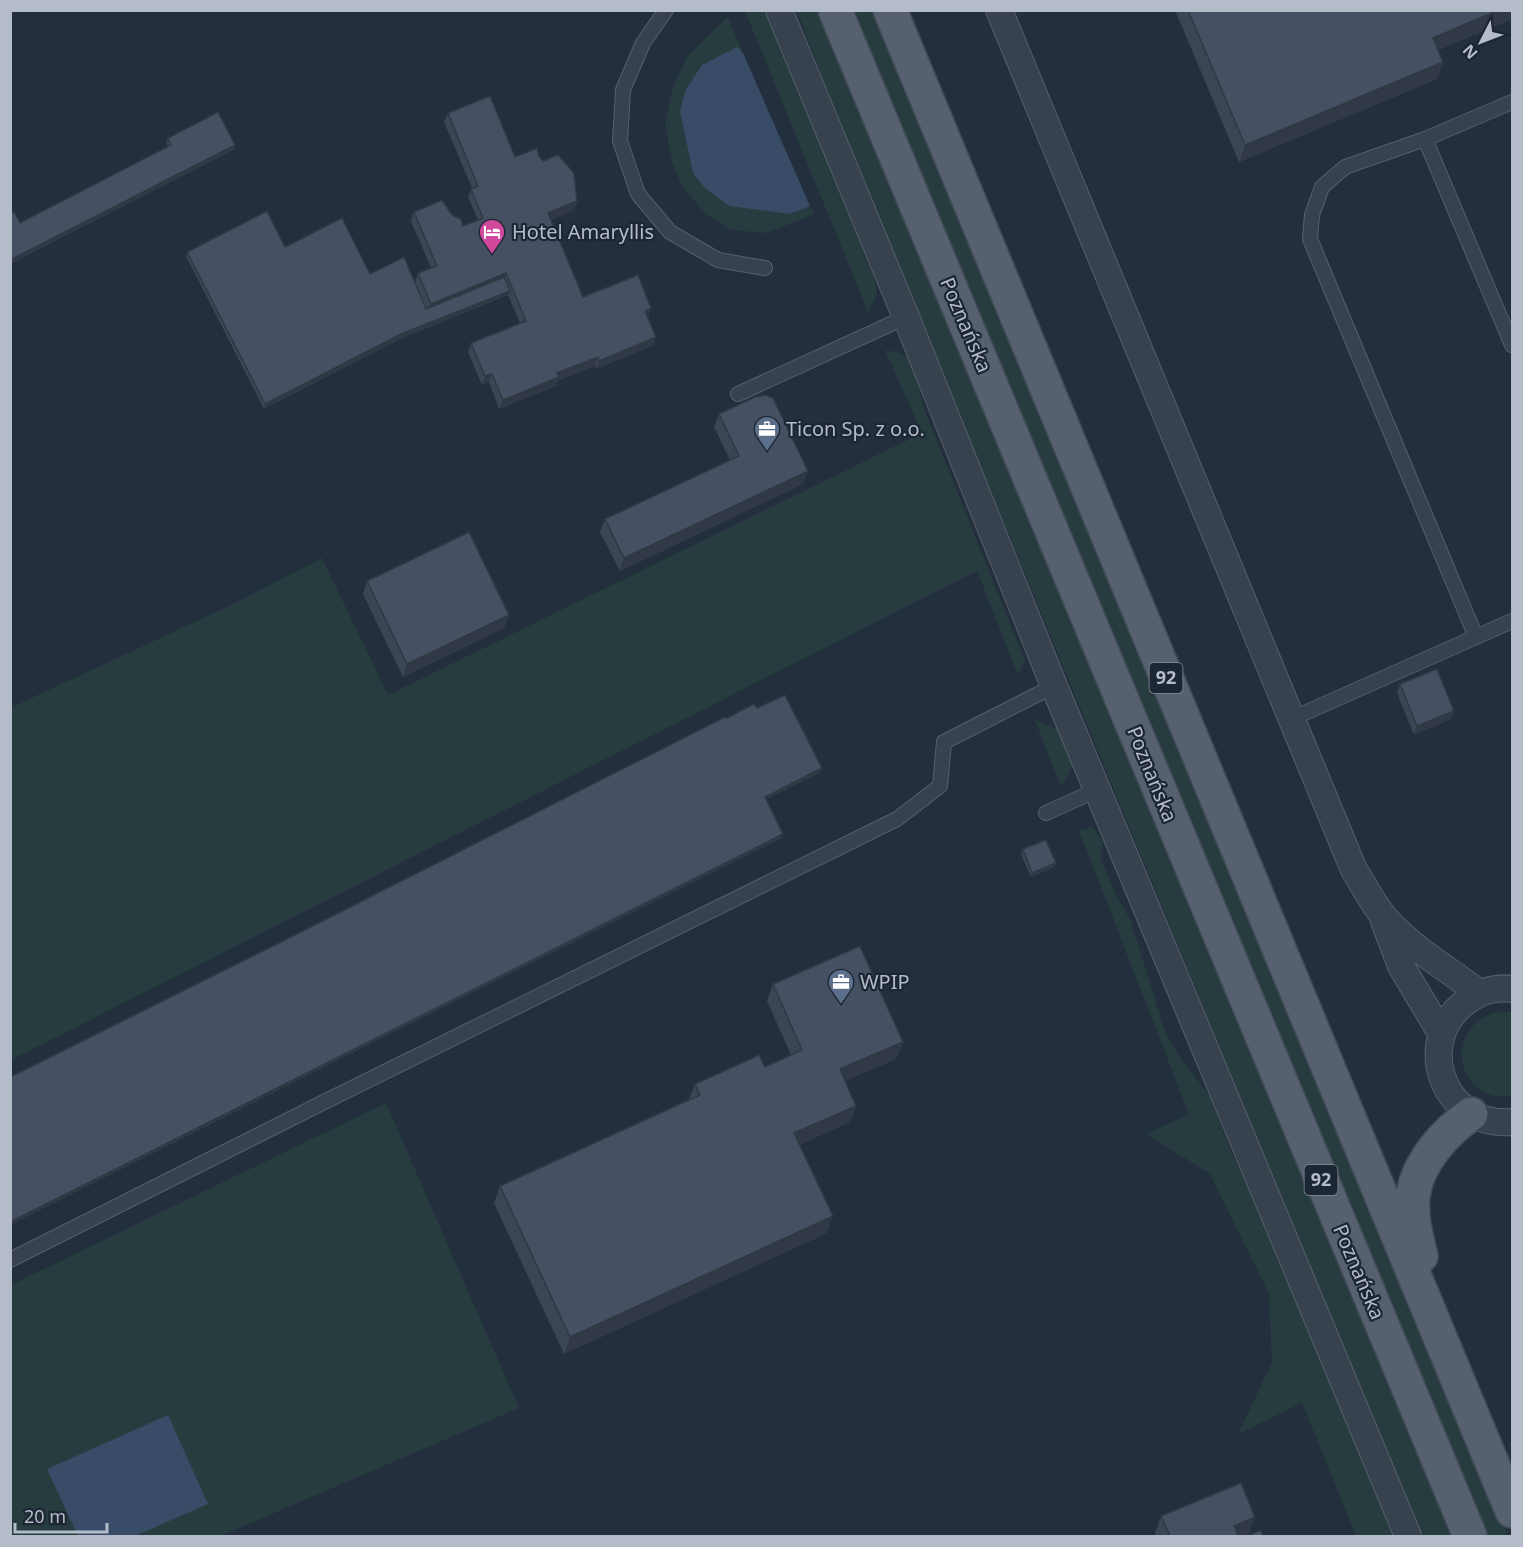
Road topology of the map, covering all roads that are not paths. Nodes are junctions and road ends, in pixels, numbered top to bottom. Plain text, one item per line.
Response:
1 (666, 10) edge
2 (779, 10) edge
3 (835, 10) edge
4 (890, 10) edge
5 (999, 10) edge
6 (1512, 102) edge
7 (1425, 139) junction
8 (765, 268) dead end
9 (906, 316) junction
10 (1512, 345) edge
11 (738, 394) dead end
12 (1512, 621) edge
13 (1476, 637) junction
14 (1054, 686) junction
15 (1291, 719) junction
16 (1097, 790) junction
17 (1046, 813) dead end
18 (1381, 913) junction
19 (1512, 989) edge
20 (1479, 993) junction
21 (1442, 1033) junction
22 (1499, 1123) edge
23 (10, 1260) edge
24 (1443, 1345) junction
25 (1512, 1511) edge
26 (1408, 1536) edge
27 (1470, 1536) edge

1 - 8 lane
2 - 9 street
3 - 27 main road, Poznańska / 92
4 - 24 main road, 92
5 - 15 street
6 - 7 lane
7 - 10 lane
7 - 13 lane
9 - 11 lane
9 - 14 street
12 - 13 lane
13 - 15 lane
14 - 16 street
14 - 23 lane
15 - 18 street
16 - 17 lane
16 - 26 street
18 - 20 street
18 - 21 street
19 - 20 street
20 - 21 street
21 - 22 street
22 - 24 main road
24 - 25 main road, 92

